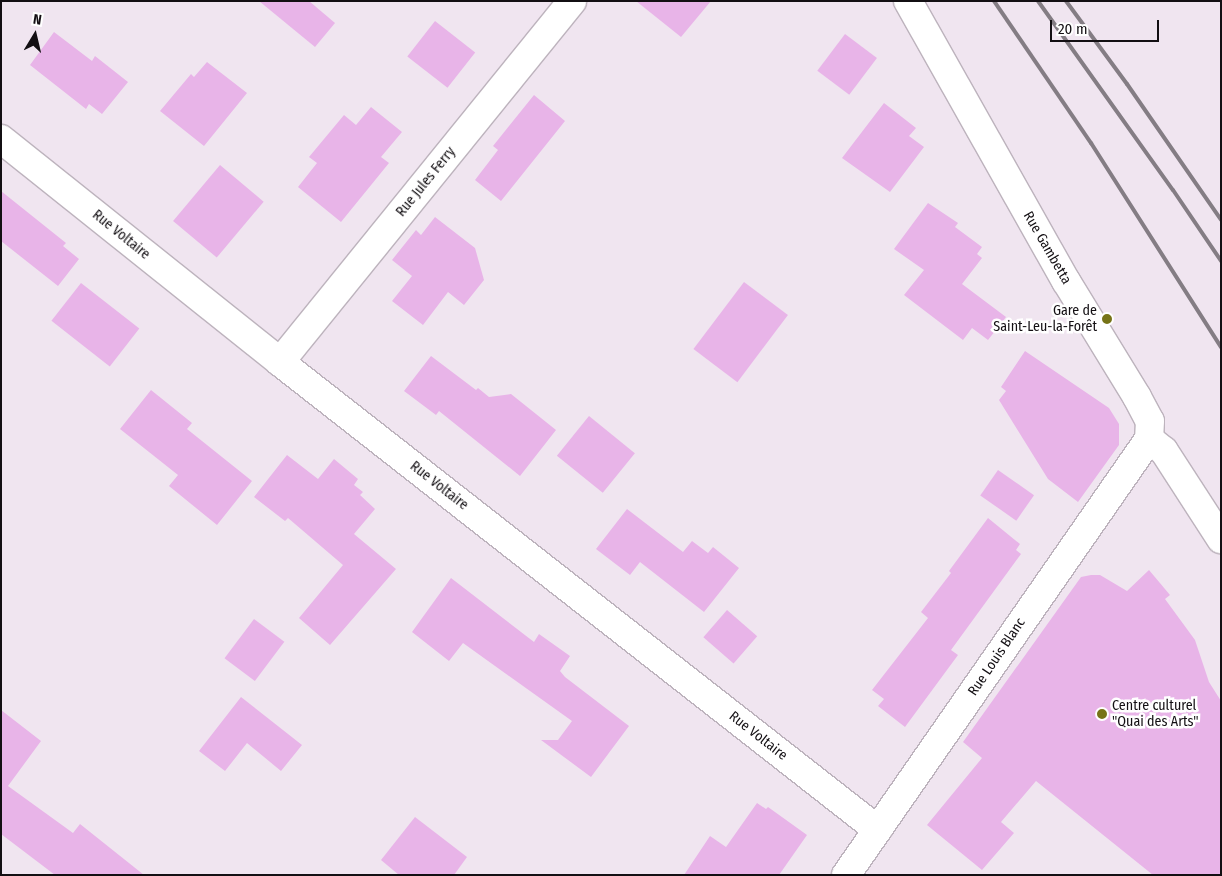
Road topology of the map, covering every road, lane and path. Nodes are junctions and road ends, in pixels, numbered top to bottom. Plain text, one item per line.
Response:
1 (572, 1) edge
2 (908, 1) edge
3 (1, 139) edge
4 (280, 362) junction
5 (1149, 439) junction
6 (1221, 539) edge
7 (878, 830) junction
8 (846, 875) edge

1 - 4 street, Rue Jules Ferry
2 - 5 street, Rue Gambetta
3 - 4 street, Rue Voltaire
4 - 7 street, Rue Voltaire
5 - 6 street
5 - 7 street, Rue Louis Blanc
7 - 8 street, Rue Louis Blanc

